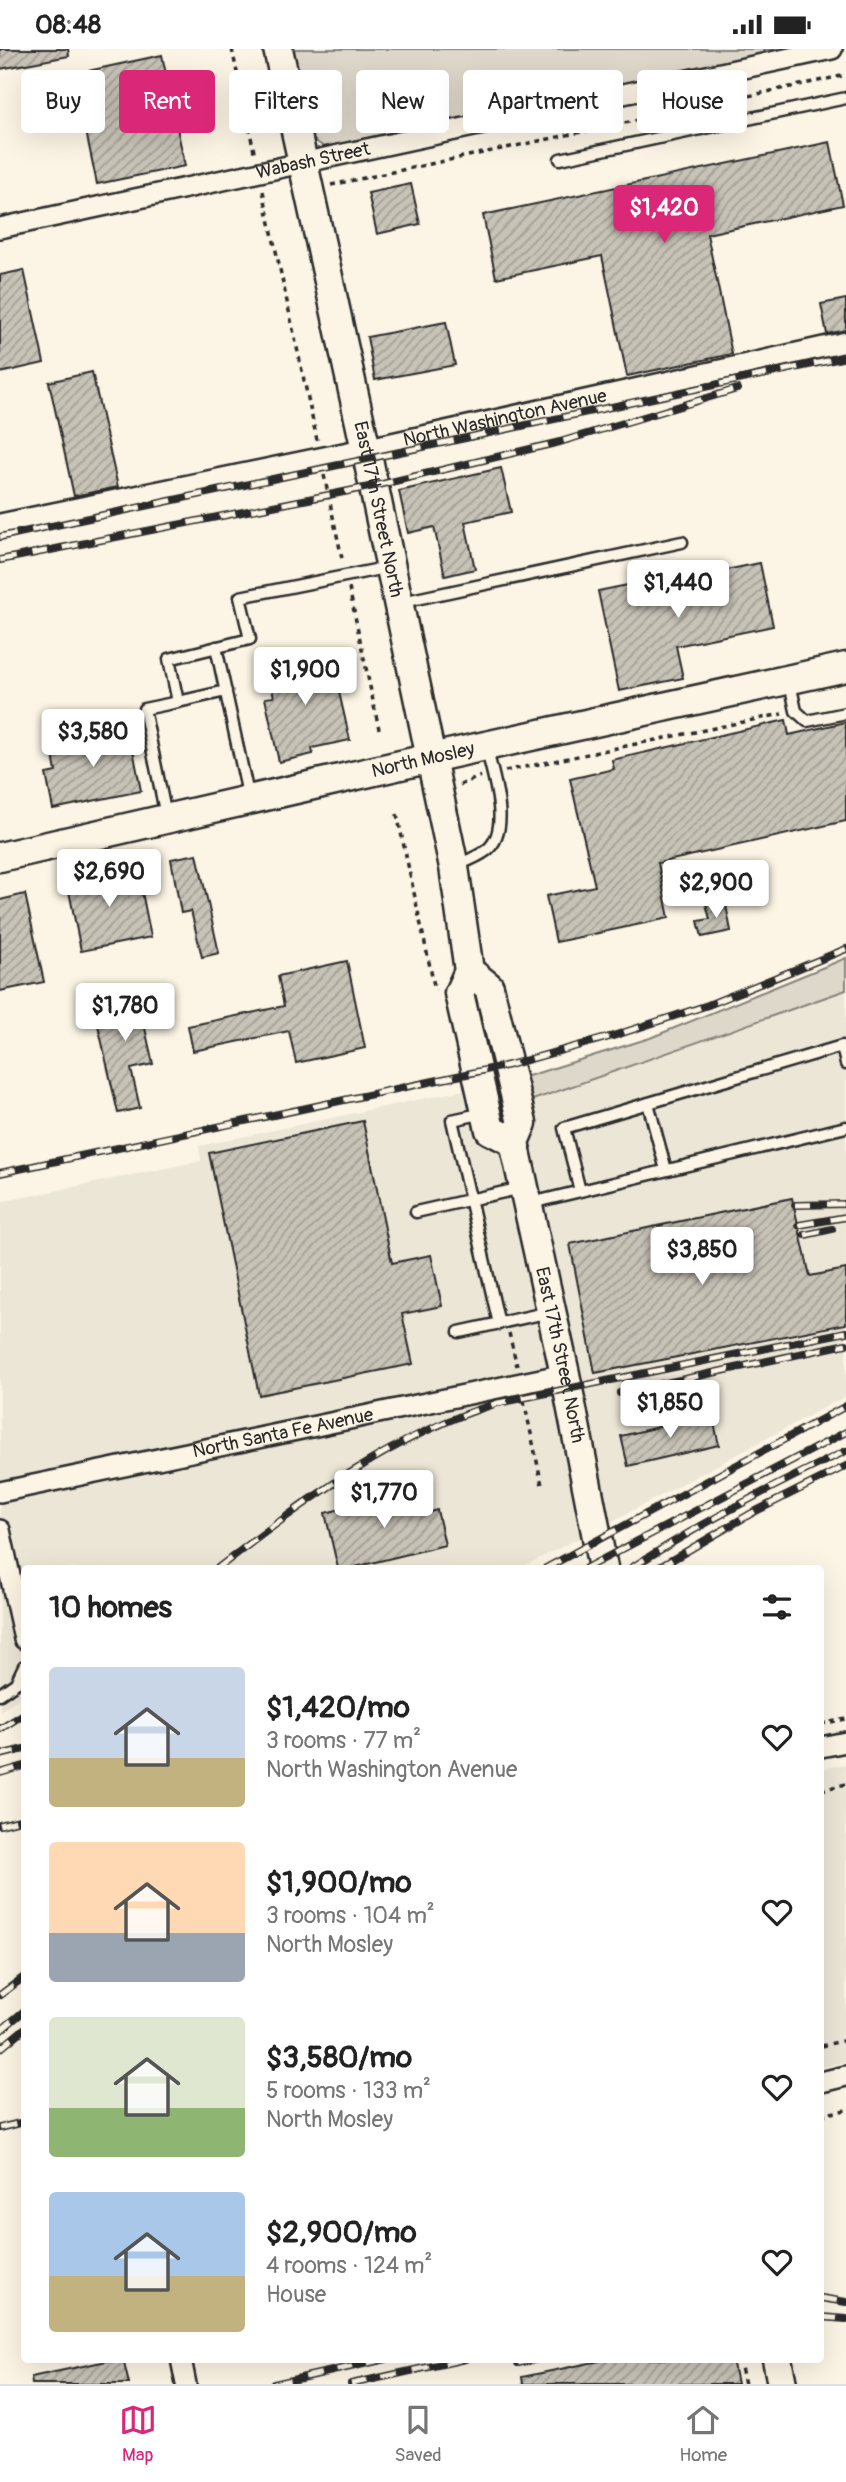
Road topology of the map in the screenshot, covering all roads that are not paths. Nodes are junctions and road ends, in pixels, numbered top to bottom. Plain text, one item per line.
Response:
1 (278, 49) edge
2 (832, 49) edge
3 (734, 70) edge
4 (637, 91) edge
5 (846, 98) edge
6 (747, 118) edge
7 (679, 133) edge
8 (560, 159) dead end
9 (302, 164) junction
10 (0, 227) edge
11 (846, 342) edge
12 (365, 449) junction
13 (0, 524) edge
14 (682, 543) dead end
15 (391, 567) junction
16 (398, 603) junction
17 (216, 647) junction
18 (846, 667) edge
19 (789, 679) junction
20 (226, 691) junction
21 (178, 702) junction
22 (846, 713) edge
23 (486, 746) junction
24 (430, 758) junction
25 (249, 800) junction
26 (167, 818) junction
27 (0, 857) edge
28 (454, 867) junction
29 (469, 971) junction
30 (844, 1045) edge
31 (846, 1064) edge
32 (648, 1103) junction
33 (485, 1113) junction
34 (846, 1127) edge
35 (514, 1142) junction
36 (666, 1170) junction
37 (580, 1191) junction
38 (525, 1196) junction
39 (471, 1200) junction
40 (416, 1212) dead end
41 (551, 1311) junction
42 (499, 1324) junction
43 (459, 1332) dead end
44 (565, 1374) junction
45 (0, 1492) edge
46 (0, 1530) edge
47 (602, 1565) edge
48 (21, 1625) edge
49 (21, 1672) edge
50 (0, 1694) edge
51 (846, 1742) edge
52 (824, 1746) edge
53 (846, 2076) edge
54 (824, 2081) edge
55 (182, 2363) edge
56 (778, 2363) edge
57 (186, 2384) edge
58 (782, 2384) edge

1 - 9 street, East 17th Street North
2 - 3 street, Wabash Street
4 - 9 street, Wabash Street
5 - 6 lane
7 - 8 lane
9 - 10 street, Wabash Street
9 - 12 street, East 17th Street North
11 - 12 street, North Washington Avenue
12 - 13 street, North Washington Avenue
12 - 15 street, East 17th Street North
14 - 16 lane
15 - 16 street, East 17th Street North
15 - 17 lane
16 - 24 street, East 17th Street North
17 - 20 lane
17 - 21 lane
18 - 19 street, North Mosley
19 - 22 lane
19 - 23 street, North Mosley
20 - 21 lane
20 - 25 lane
21 - 26 lane
23 - 24 street, North Mosley
23 - 28 lane
24 - 25 street, North Mosley
24 - 28 street, East 17th Street North
25 - 26 street, North Mosley
26 - 27 street, North Mosley
28 - 29 street, East 17th Street North
29 - 33 street, East 17th Street North
29 - 35 street, East 17th Street North
30 - 31 lane
30 - 32 lane
32 - 36 lane
32 - 37 lane
33 - 35 street, East 17th Street North
33 - 39 lane
34 - 36 lane
35 - 38 street, East 17th Street North
36 - 37 lane
37 - 38 lane
38 - 39 lane
38 - 41 street, East 17th Street North
39 - 40 lane
39 - 42 lane
41 - 42 lane
41 - 44 street, East 17th Street North
42 - 43 lane
44 - 45 street, North Santa Fe Avenue
44 - 47 street, East 17th Street North
46 - 48 street
49 - 50 lane
51 - 52 street
53 - 54 street
55 - 57 street
56 - 58 street

